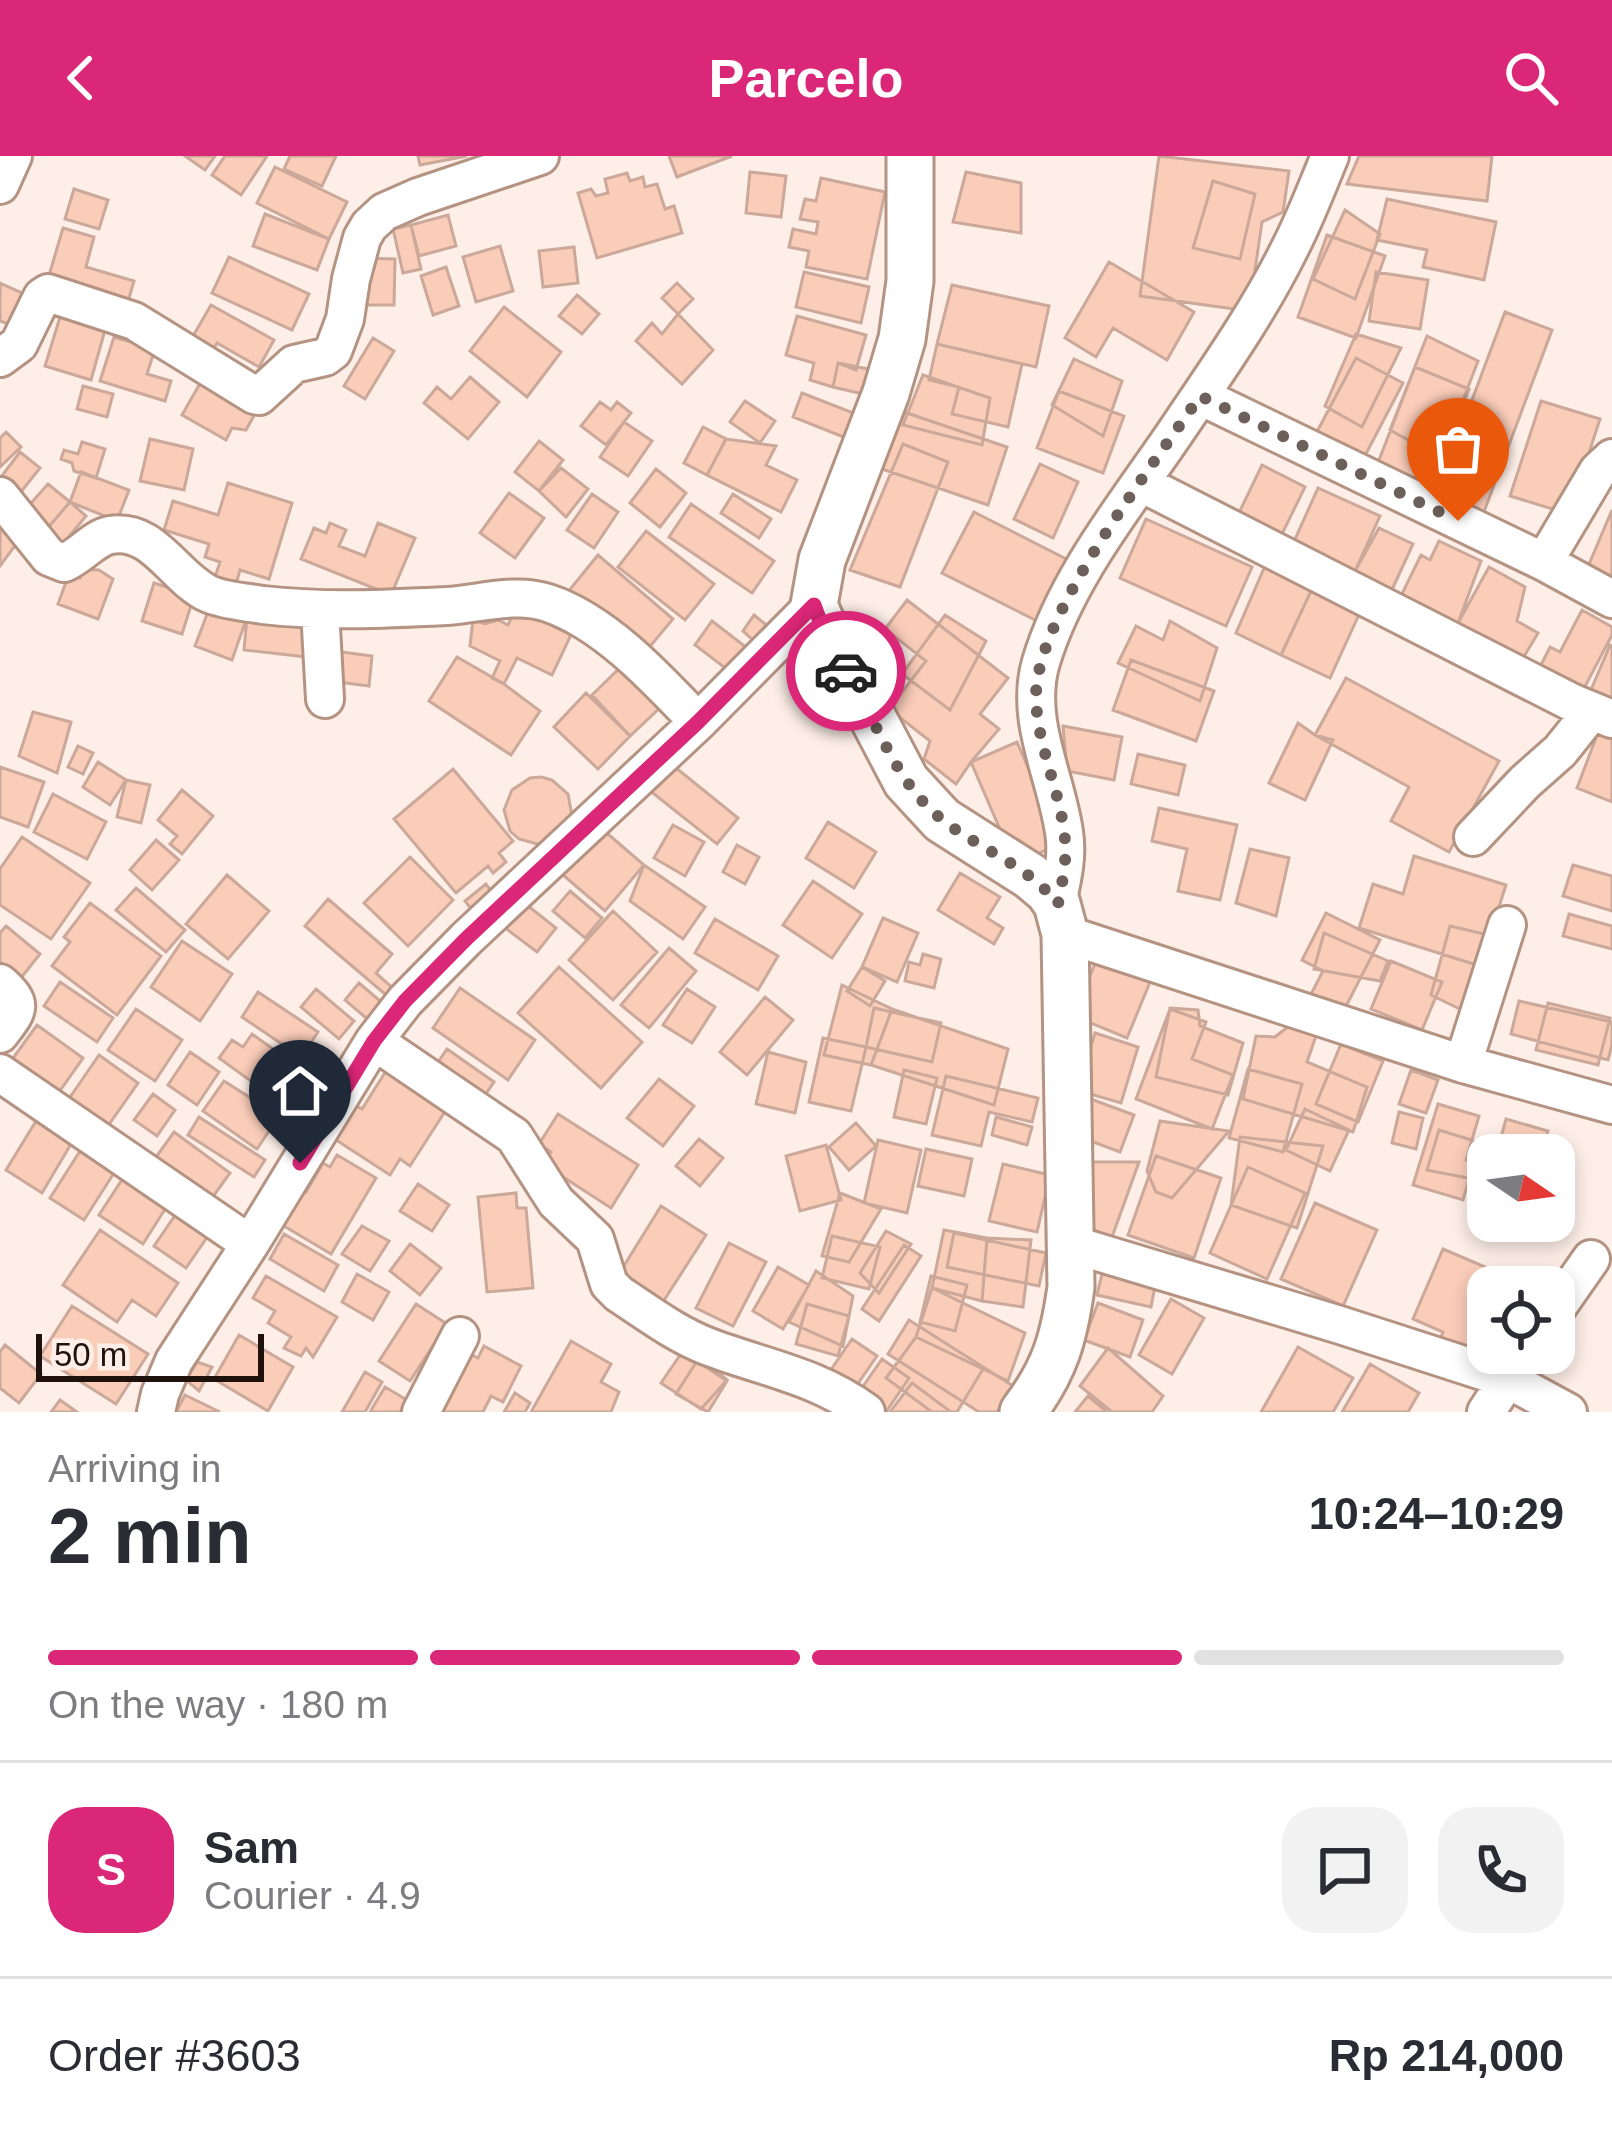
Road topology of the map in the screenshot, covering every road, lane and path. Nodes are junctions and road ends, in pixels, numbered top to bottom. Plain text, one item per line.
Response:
1 (13, 156) edge
2 (540, 156) edge
3 (910, 156) edge
4 (1330, 156) edge
5 (0, 185) edge
6 (0, 358) edge
7 (1200, 396) junction
8 (1612, 458) edge
9 (1141, 483) junction
10 (0, 496) edge
11 (1544, 562) junction
12 (1612, 599) edge
13 (814, 605) junction
14 (320, 610) junction
15 (325, 699) dead end
16 (1602, 715) edge
17 (698, 722) junction
18 (1472, 837) dead end
19 (1061, 919) junction
20 (1507, 926) dead end
21 (0, 983) edge
22 (0, 1034) edge
23 (374, 1041) junction
24 (1463, 1064) junction
25 (0, 1073) edge
26 (1612, 1105) edge
27 (250, 1244) junction
28 (1071, 1244) junction
29 (1592, 1259) dead end
30 (1575, 1283) edge
31 (460, 1336) dead end
32 (1467, 1355) edge
33 (1511, 1374) edge
34 (1525, 1374) edge
35 (156, 1412) edge
36 (421, 1412) edge
37 (866, 1412) edge
38 (1023, 1412) edge
39 (1486, 1412) edge
40 (1568, 1412) edge

1 - 5 street
2 - 6 street
3 - 13 street
4 - 7 street
7 - 9 street
7 - 11 street
8 - 11 street
9 - 16 street
9 - 19 street
10 - 14 street
11 - 12 street
13 - 17 street
13 - 19 street
14 - 15 street
14 - 17 street
16 - 18 street
17 - 23 street
19 - 24 street
19 - 28 street
20 - 24 street
21 - 22 street
23 - 27 street
23 - 37 street
24 - 26 street
25 - 27 street
27 - 35 street
28 - 32 street
28 - 38 street
29 - 30 street
31 - 36 street
33 - 39 street
34 - 40 street

